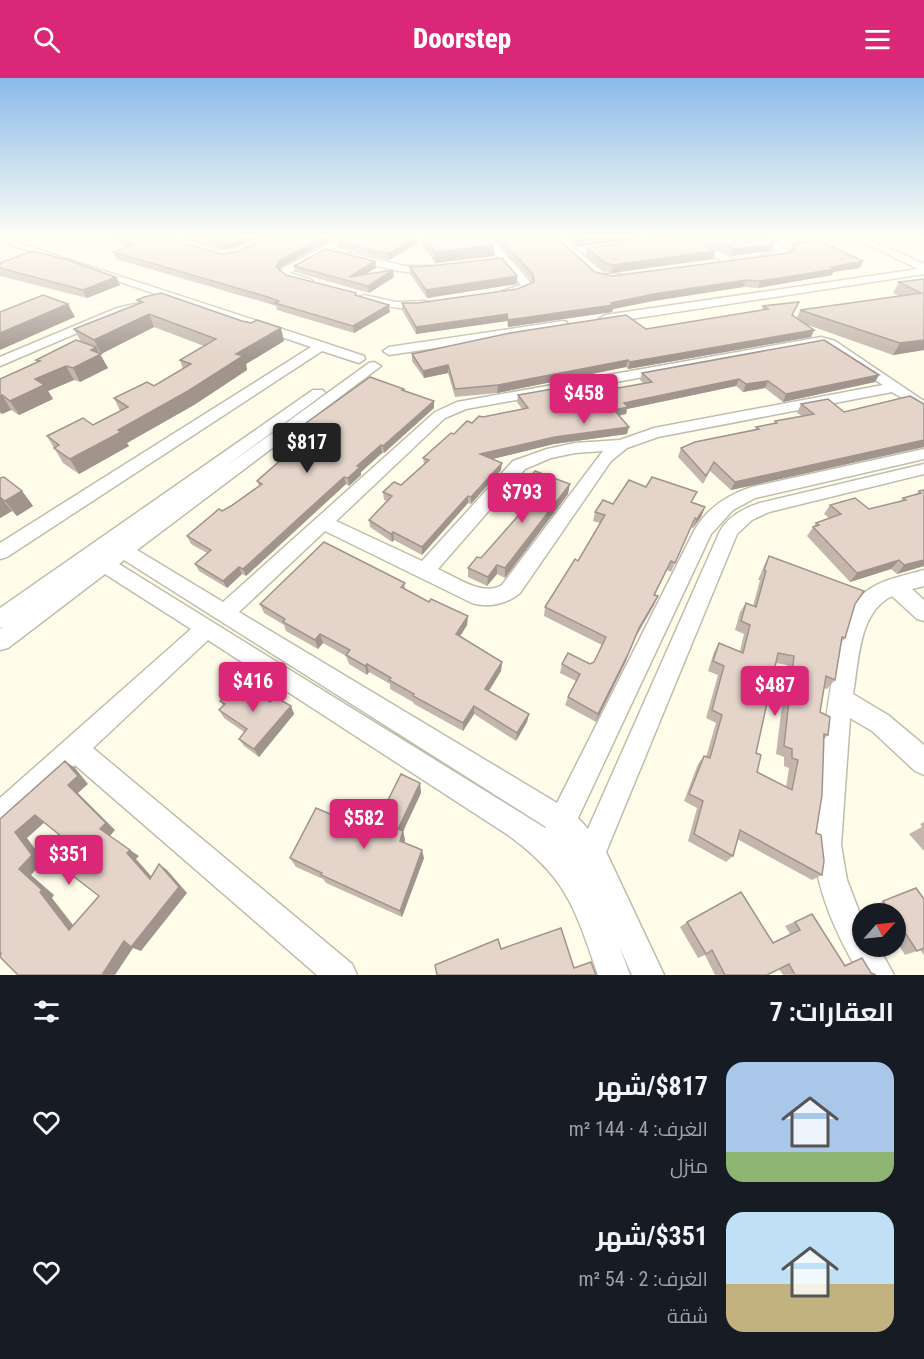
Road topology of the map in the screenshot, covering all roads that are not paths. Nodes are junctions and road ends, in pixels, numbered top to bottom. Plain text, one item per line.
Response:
1 (133, 279) edge
2 (135, 279) edge
3 (296, 279) edge
4 (520, 279) edge
5 (866, 279) edge
6 (924, 279) edge
7 (143, 282) junction
8 (847, 282) junction
9 (323, 287) edge
10 (860, 289) junction
11 (494, 294) edge
12 (354, 296) edge
13 (177, 298) junction
14 (214, 299) junction
15 (439, 302) edge
16 (201, 306) junction
17 (121, 310) junction
18 (574, 328) edge
19 (321, 346) junction
20 (367, 356) junction
21 (0, 362) edge
22 (895, 387) junction
23 (924, 407) edge
24 (622, 445) junction
25 (924, 454) edge
26 (919, 476) edge
27 (323, 522) junction
28 (0, 552) edge
29 (107, 553) junction
30 (425, 571) junction
31 (924, 578) edge
32 (896, 587) junction
33 (225, 612) junction
34 (924, 613) edge
35 (0, 619) edge
36 (207, 628) junction
37 (0, 641) edge
38 (840, 699) junction
39 (74, 748) junction
40 (924, 762) edge
41 (0, 816) edge
42 (563, 822) junction
43 (549, 849) junction
44 (592, 853) junction
45 (576, 883) junction
46 (341, 975) edge
47 (614, 975) edge
48 (648, 975) edge
49 (878, 975) edge

1 - 7 street
2 - 7 street
3 - 9 street
4 - 11 street
5 - 8 street
6 - 10 street
7 - 13 street
7 - 14 street
7 - 17 street
8 - 10 street
8 - 10 street
12 - 15 street
13 - 16 street
13 - 17 street
14 - 16 street
14 - 20 street
16 - 19 street
17 - 21 street
18 - 20 street
19 - 20 street
19 - 28 street
20 - 29 street
22 - 23 street
22 - 24 street
22 - 27 street
24 - 30 street
24 - 30 street
25 - 42 street
26 - 44 street
27 - 30 street
27 - 33 street
29 - 33 street
29 - 35 street
29 - 36 street
29 - 37 street
31 - 32 street
32 - 34 street
32 - 38 street
33 - 42 street
36 - 39 street
36 - 43 street
38 - 40 street
38 - 49 street
39 - 41 street
39 - 46 street
42 - 43 street
42 - 44 street
43 - 45 street
44 - 45 street
44 - 48 street
45 - 47 street

